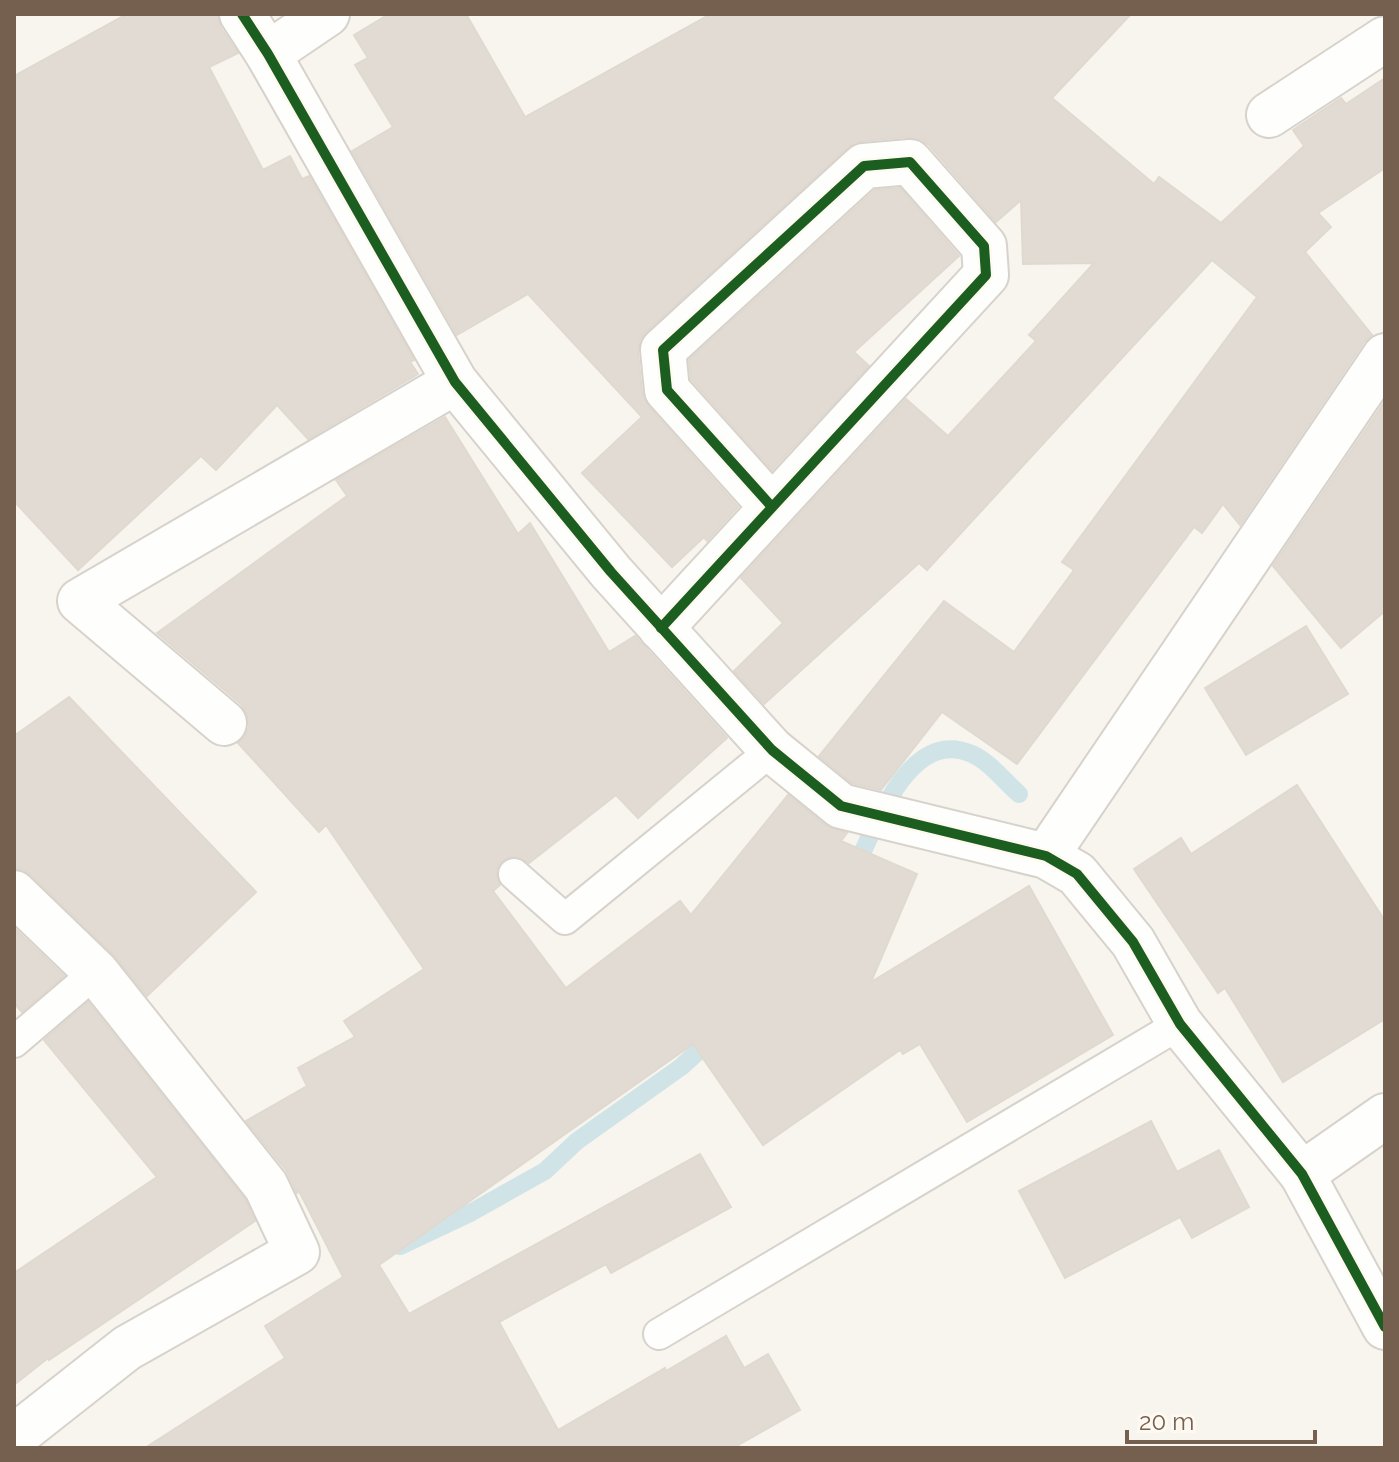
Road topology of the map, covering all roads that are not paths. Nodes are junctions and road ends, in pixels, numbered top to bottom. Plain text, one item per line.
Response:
1 (242, 14) edge
2 (327, 14) edge
3 (1385, 39) edge
4 (268, 54) junction
5 (1269, 115) dead end
6 (1385, 356) edge
7 (455, 382) junction
8 (772, 507) junction
9 (661, 628) junction
10 (224, 723) dead end
11 (772, 750) junction
12 (1046, 856) junction
13 (514, 874) dead end
14 (14, 893) edge
15 (96, 972) junction
16 (1180, 1024) junction
17 (14, 1042) edge
18 (1385, 1116) edge
19 (1302, 1174) junction
20 (1385, 1327) edge
21 (659, 1334) dead end
22 (14, 1437) edge

1 - 4 street
2 - 4 street
3 - 5 street
4 - 7 street
6 - 12 street
7 - 9 street
7 - 10 street
8 - 8 street
8 - 9 street
9 - 11 street
11 - 12 street
11 - 13 lane
12 - 16 street
14 - 15 street
15 - 17 lane
15 - 22 street
16 - 19 street
16 - 21 lane
18 - 19 street
19 - 20 street

